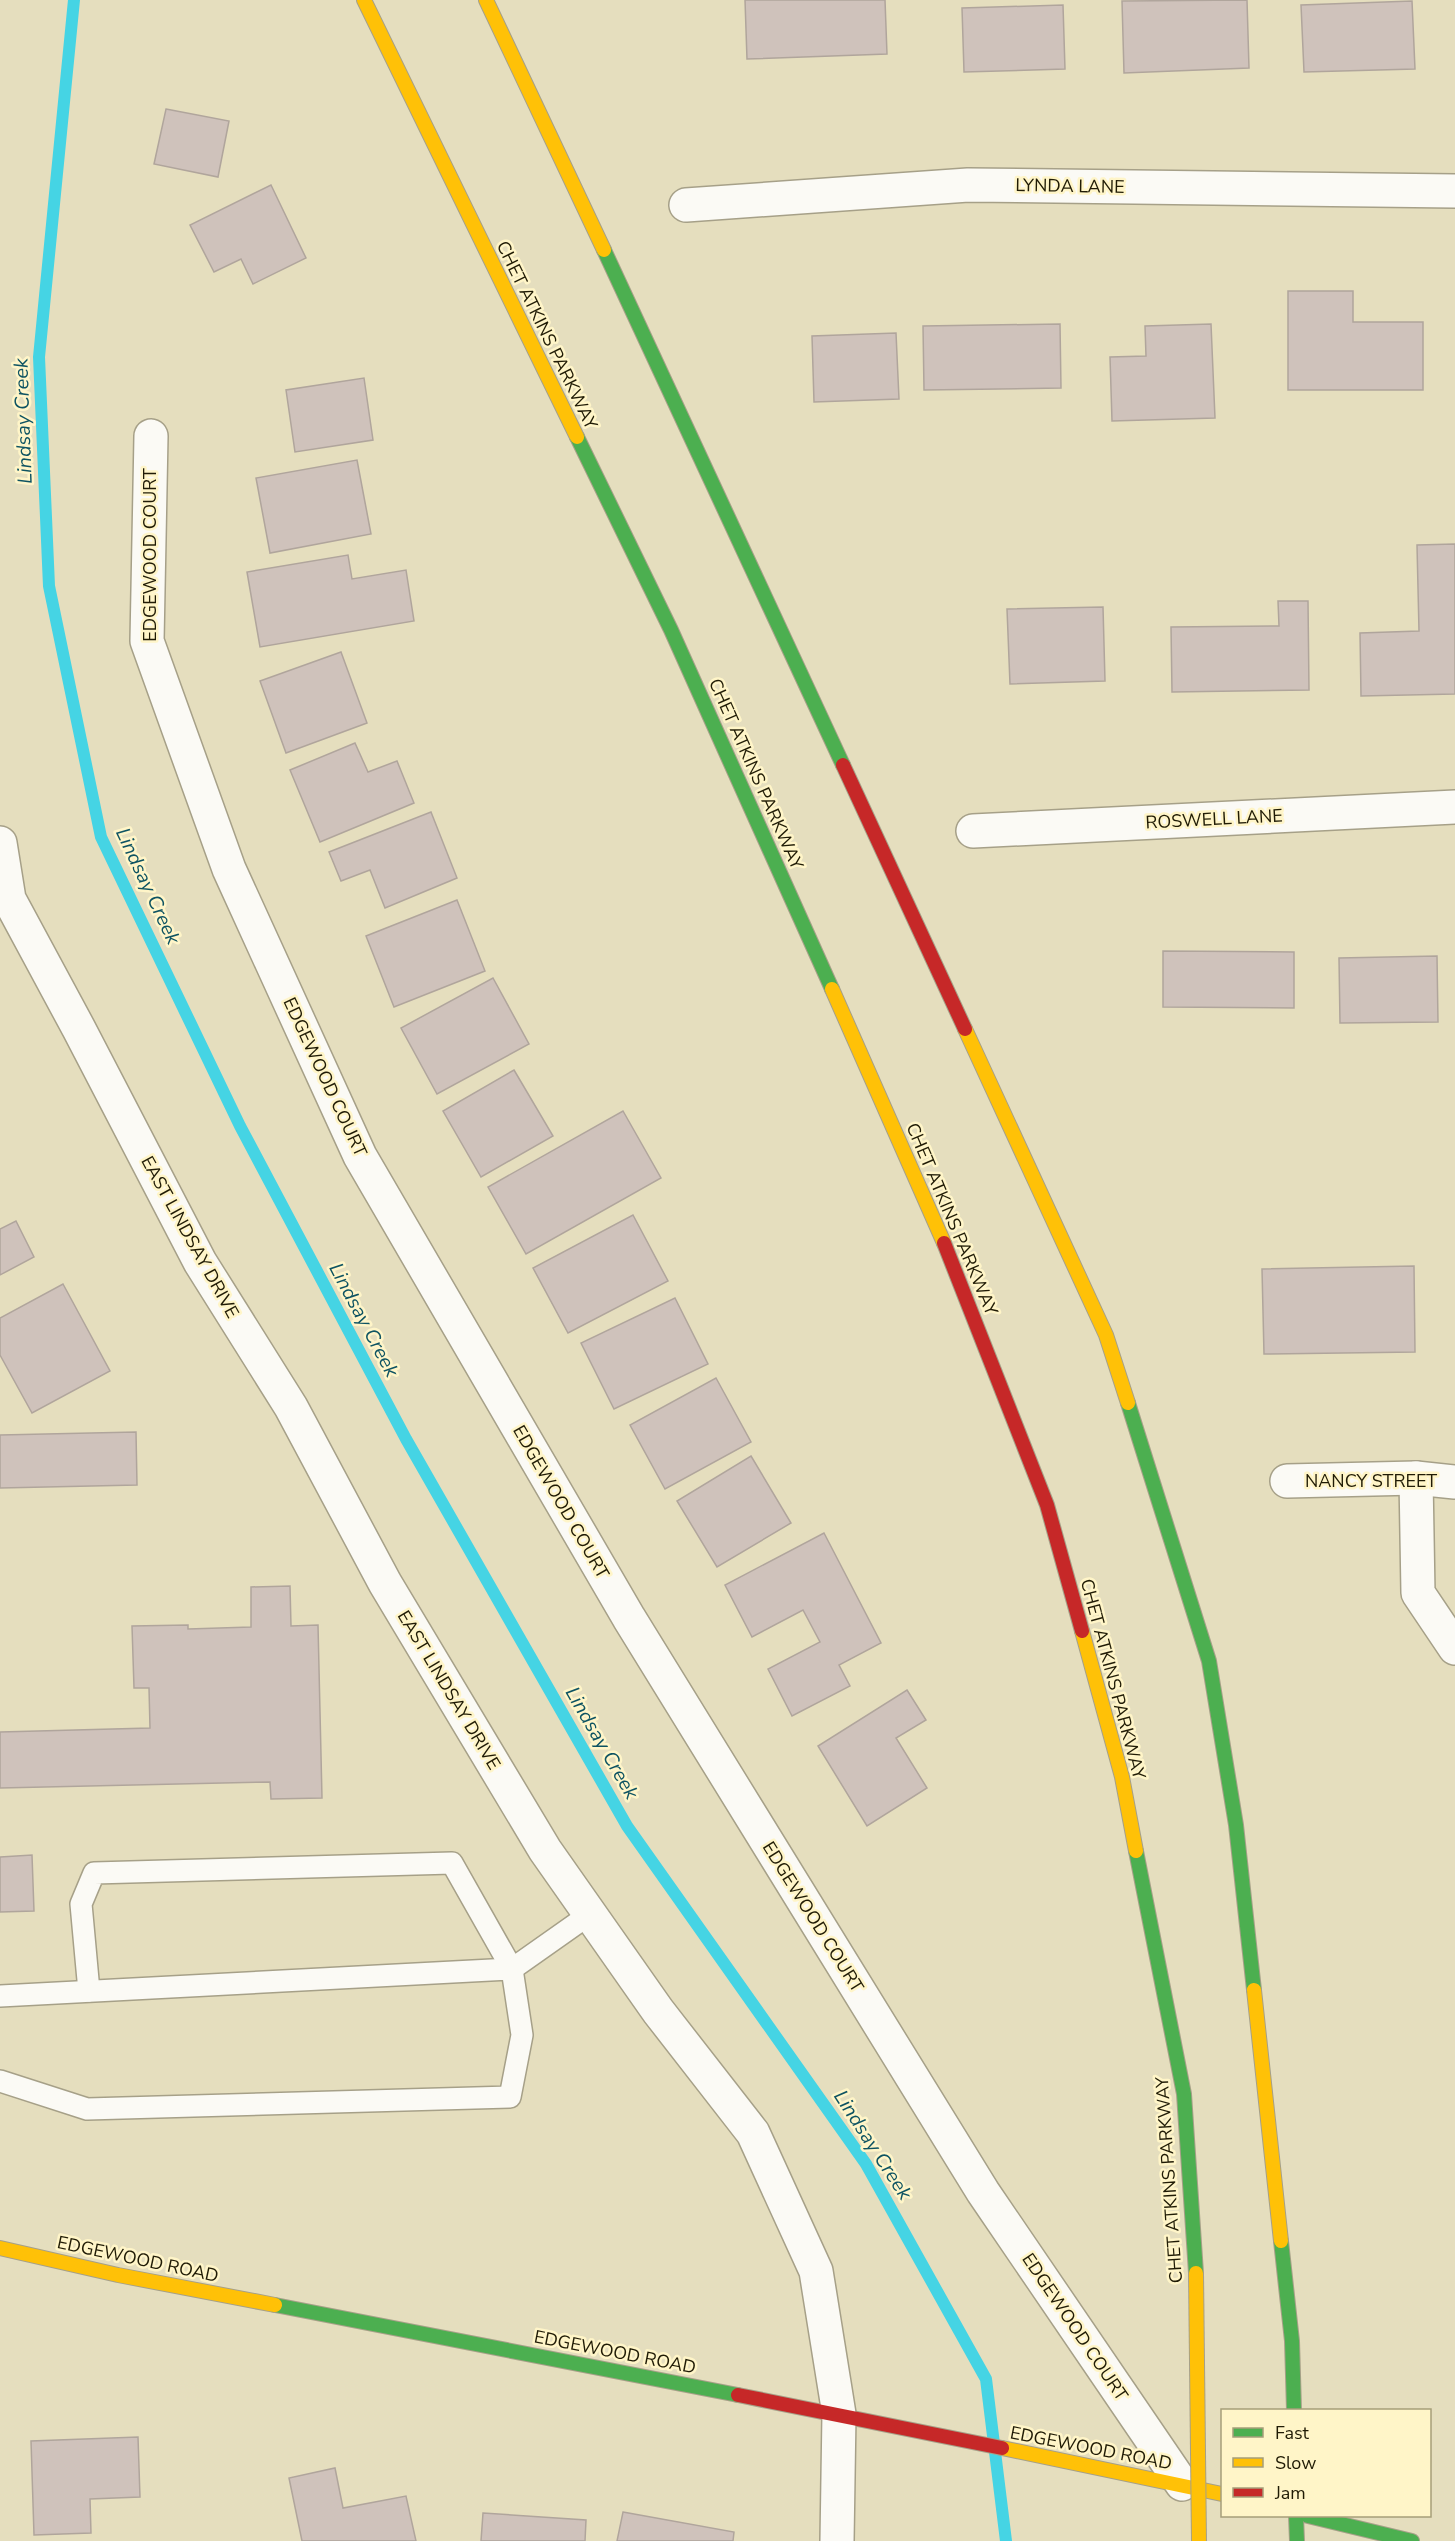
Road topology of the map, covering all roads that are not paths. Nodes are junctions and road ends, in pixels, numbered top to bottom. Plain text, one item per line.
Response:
1 (364, 0) edge
2 (486, 0) edge
3 (1455, 191) edge
4 (686, 206) dead end
5 (151, 436) dead end
6 (1455, 807) edge
7 (973, 831) dead end
8 (0, 843) edge
9 (4, 899) edge
10 (1416, 1478) junction
11 (1287, 1481) dead end
12 (1455, 1482) edge
13 (1455, 1648) edge
14 (590, 1914) junction
15 (512, 1969) junction
16 (89, 1991) junction
17 (0, 1996) edge
18 (0, 2081) edge
19 (0, 2248) edge
20 (1294, 2409) edge
21 (839, 2414) junction
22 (1182, 2484) junction
23 (1221, 2494) edge
24 (1296, 2517) edge
25 (1312, 2517) edge
26 (837, 2541) edge
27 (1199, 2541) edge
28 (1297, 2541) edge
29 (1412, 2541) edge

1 - 27 main road, CHET ATKINS PARKWAY, bridge
2 - 20 main road
3 - 4 street, LYNDA LANE
5 - 22 street, EDGEWOOD COURT
6 - 7 street, ROSWELL LANE
8 - 9 street, EAST LINDSAY DRIVE
9 - 14 street, EAST LINDSAY DRIVE
10 - 11 street, NANCY STREET
10 - 12 street, NANCY STREET
10 - 13 street
14 - 15 lane
14 - 21 street, EAST LINDSAY DRIVE
15 - 16 lane
15 - 16 lane
15 - 18 lane
16 - 17 lane
19 - 21 main road, EDGEWOOD ROAD
21 - 22 main road, EDGEWOOD ROAD
21 - 26 street, EAST LINDSAY DRIVE
22 - 23 main road, EDGEWOOD ROAD
24 - 28 main road
25 - 29 main road

